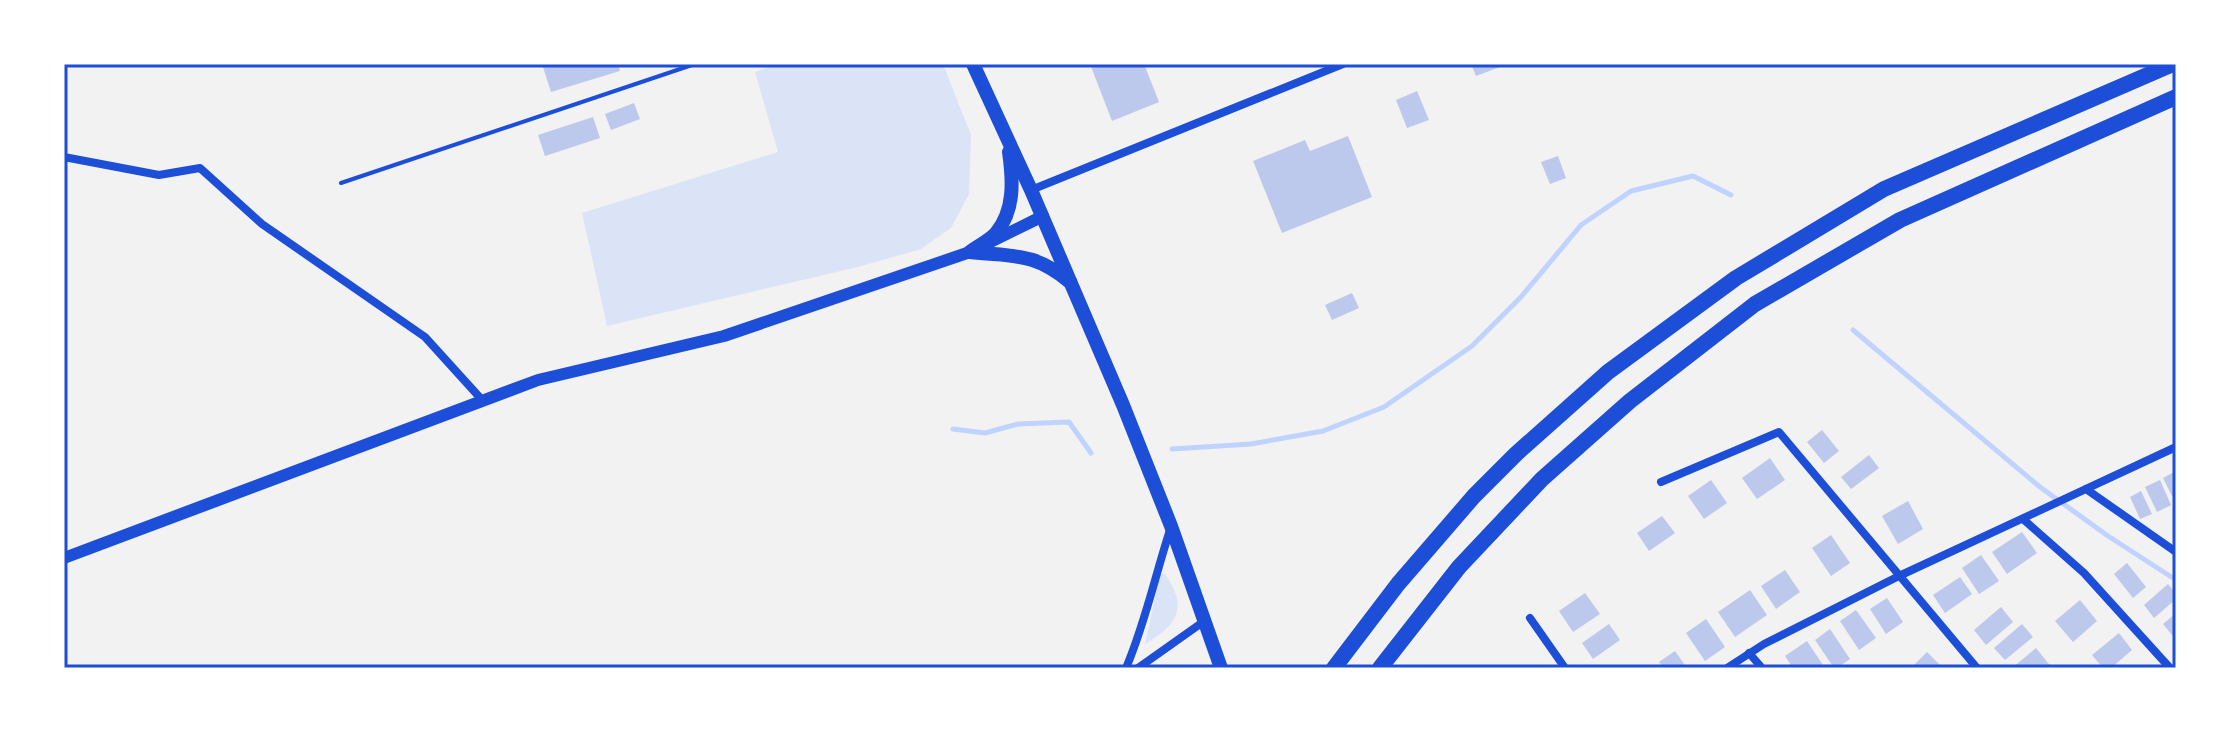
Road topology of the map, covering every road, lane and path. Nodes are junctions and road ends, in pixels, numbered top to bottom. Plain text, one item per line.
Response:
1 (695, 64) edge
2 (973, 64) edge
3 (1343, 64) edge
4 (2173, 64) edge
5 (2176, 97) edge
6 (1007, 136) junction
7 (64, 157) edge
8 (341, 183) dead end
9 (1031, 190) junction
10 (1043, 216) junction
11 (970, 252) junction
12 (1072, 284) junction
13 (483, 401) junction
14 (2176, 447) edge
15 (1661, 482) dead end
16 (2086, 489) junction
17 (2023, 519) junction
18 (1171, 526) junction
19 (2176, 552) edge
20 (64, 558) edge
21 (1899, 576) junction
22 (1530, 618) dead end
23 (1203, 622) junction
24 (1749, 653) junction
25 (1126, 668) edge
26 (1138, 668) edge
27 (1221, 668) edge
28 (1334, 668) edge
29 (1380, 668) edge
30 (1565, 668) edge
31 (1727, 668) edge
32 (1762, 668) edge
33 (1977, 668) edge
34 (2170, 668) edge

1 - 8 lane
2 - 6 main road
3 - 9 street
4 - 28 highway
5 - 29 highway
6 - 9 main road
6 - 11 main road
7 - 13 street
9 - 10 main road
10 - 11 main road
10 - 12 main road
11 - 12 main road
11 - 13 main road
12 - 18 main road
13 - 20 main road
14 - 16 street
15 - 21 street
16 - 17 street
16 - 19 street
17 - 21 street
17 - 34 street
18 - 23 main road
18 - 25 street
21 - 24 street
21 - 33 street
22 - 30 street
23 - 26 street
23 - 27 main road
24 - 31 street
24 - 32 street

